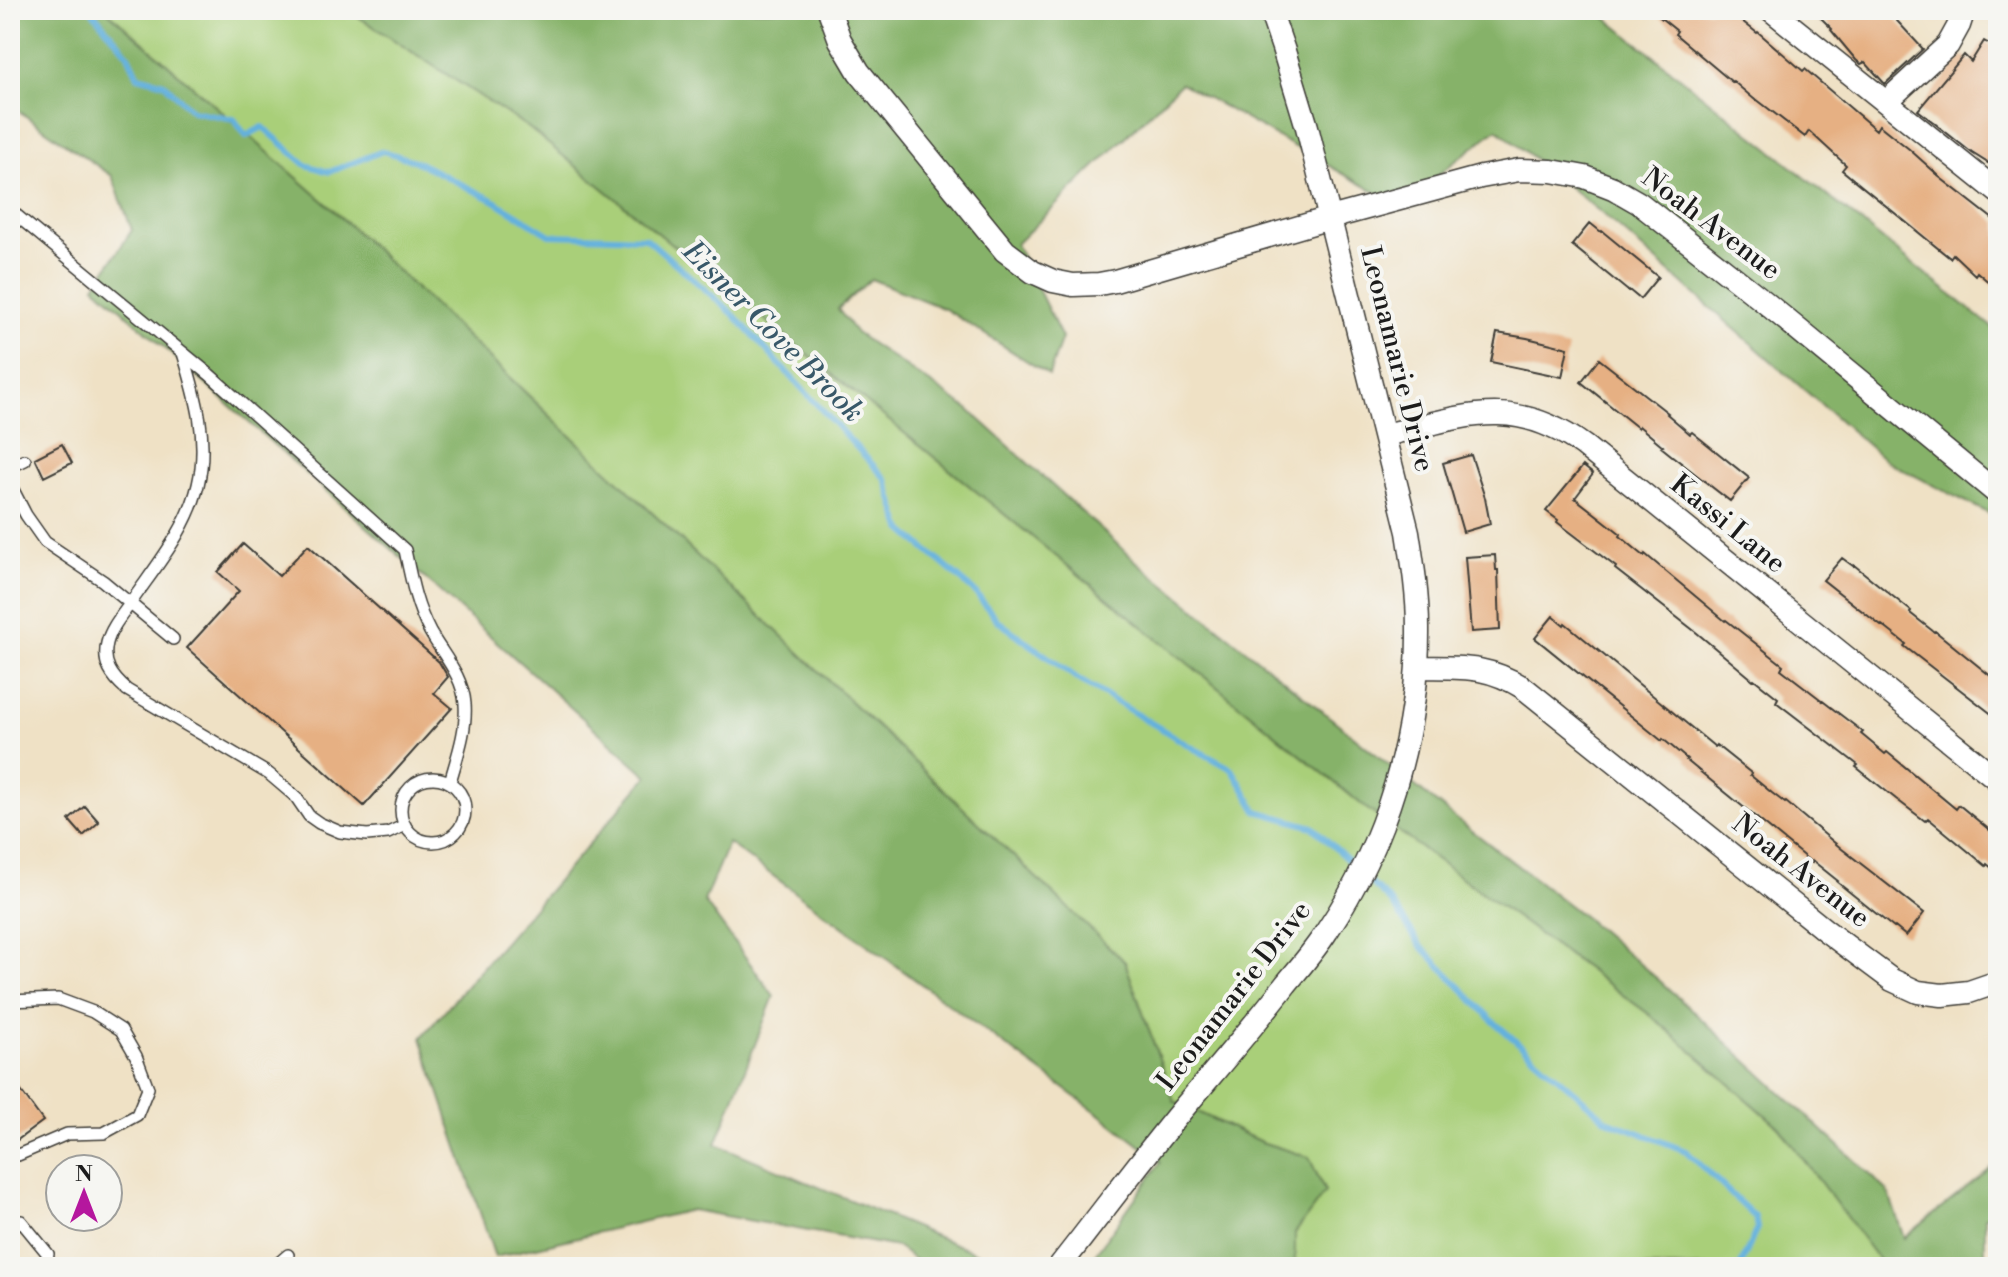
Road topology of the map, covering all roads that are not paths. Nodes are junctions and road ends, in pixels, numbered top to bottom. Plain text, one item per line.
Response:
1 (829, 10) edge
2 (1270, 10) edge
3 (1771, 10) edge
4 (1964, 10) edge
5 (1886, 102) junction
6 (1998, 192) edge
7 (10, 210) edge
8 (1330, 218) junction
9 (183, 352) junction
10 (1385, 435) junction
11 (25, 460) dead end
12 (10, 467) edge
13 (10, 484) edge
14 (1998, 494) edge
15 (130, 604) junction
16 (173, 639) dead end
17 (1417, 667) junction
18 (1998, 780) edge
19 (450, 782) junction
20 (405, 825) junction
21 (1998, 982) edge
22 (10, 1001) edge
23 (10, 1152) edge
24 (21, 1221) dead end
25 (288, 1255) dead end
26 (45, 1267) edge
27 (274, 1267) edge
28 (1059, 1267) edge

1 - 8 street, Leonamarie Drive
2 - 8 street, Leonamarie Drive
3 - 5 street
4 - 5 street
5 - 6 street
7 - 9 lane
8 - 10 street, Leonamarie Drive
8 - 14 street, Noah Avenue
9 - 15 lane
9 - 19 lane
10 - 17 street, Leonamarie Drive
10 - 18 street, Kassi Lane
11 - 12 lane
13 - 15 lane
15 - 16 lane
15 - 20 lane
17 - 21 street, Noah Avenue
17 - 28 street, Leonamarie Drive
19 - 20 lane
19 - 20 lane
22 - 23 lane
24 - 26 lane
25 - 27 lane

